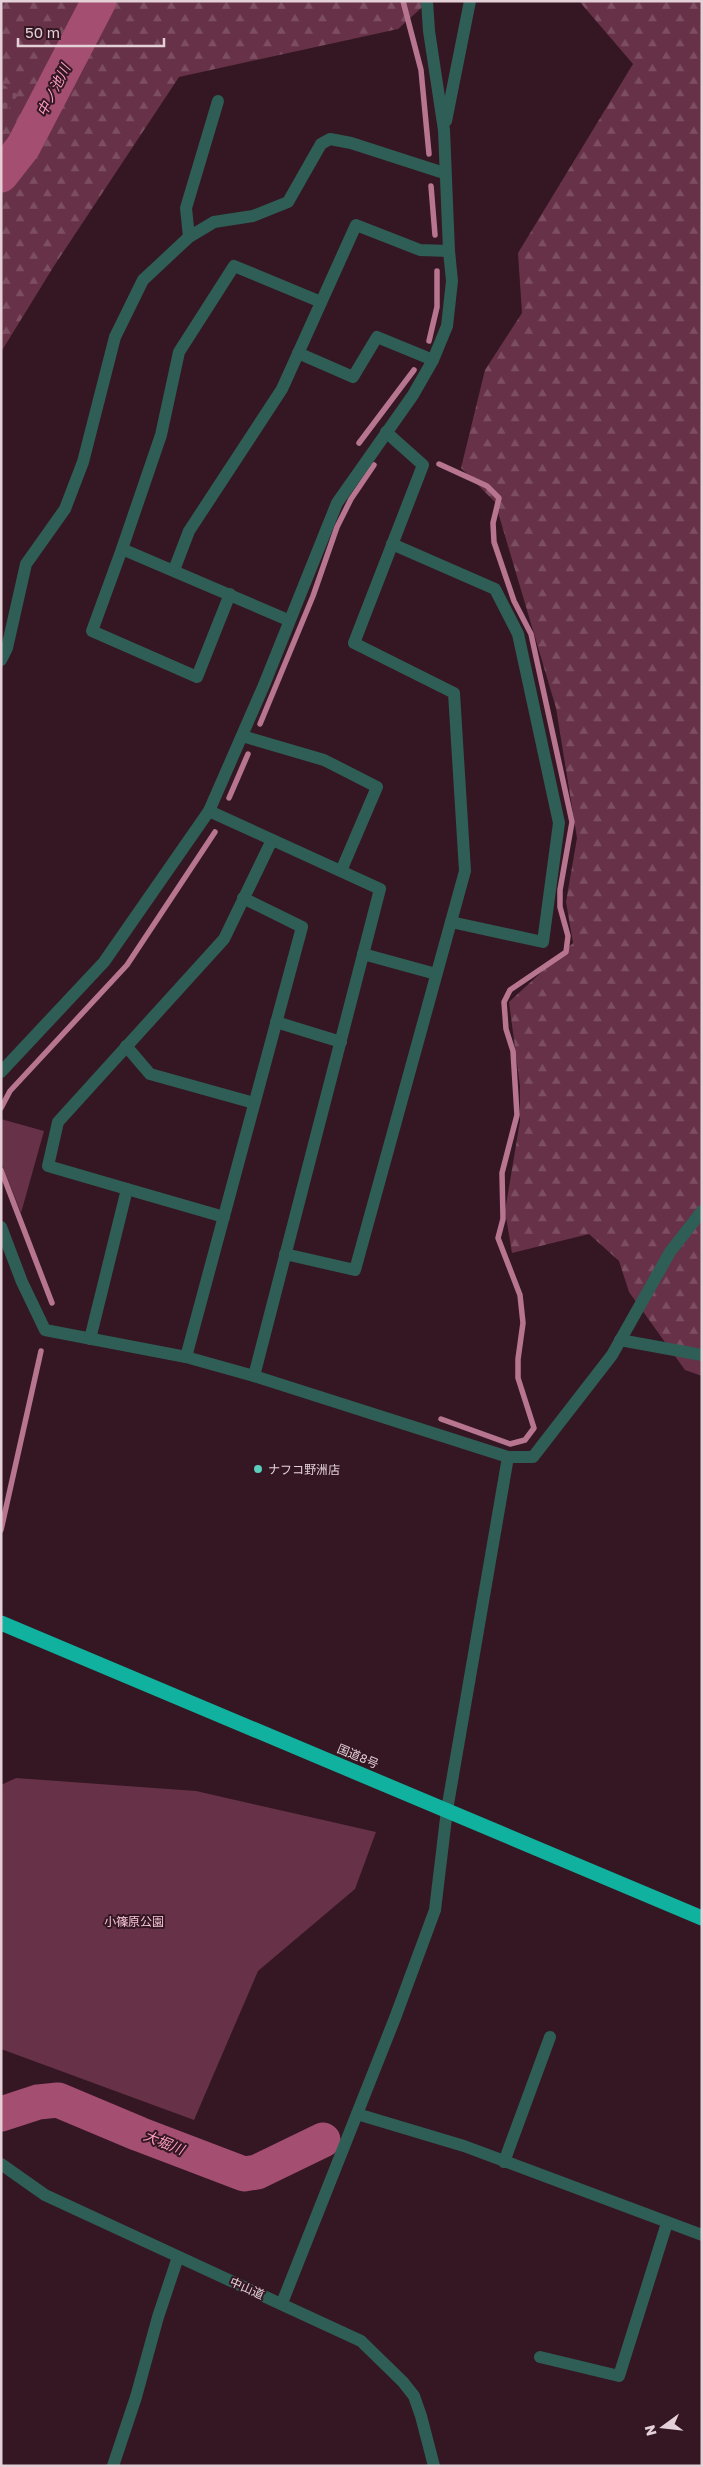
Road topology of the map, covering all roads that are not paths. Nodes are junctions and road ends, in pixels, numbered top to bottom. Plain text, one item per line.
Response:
1 (427, 1) edge
2 (470, 1) edge
3 (218, 101) dead end
4 (444, 130) junction
5 (444, 173) junction
6 (188, 237) junction
7 (448, 252) junction
8 (321, 302) junction
9 (298, 353) junction
10 (433, 360) junction
11 (386, 432) junction
12 (392, 544) junction
13 (122, 549) junction
14 (174, 570) junction
15 (230, 594) junction
16 (288, 620) junction
17 (1, 660) edge
18 (242, 736) junction
19 (209, 811) junction
20 (272, 840) junction
21 (341, 872) junction
22 (244, 898) junction
23 (451, 922) junction
24 (363, 954) junction
25 (436, 974) junction
26 (276, 1022) junction
27 (340, 1042) junction
28 (126, 1046) junction
29 (1, 1072) edge
30 (254, 1104) junction
31 (127, 1189) junction
32 (702, 1211) edge
33 (224, 1217) junction
34 (1, 1227) edge
35 (285, 1254) junction
36 (90, 1339) junction
37 (620, 1340) junction
38 (702, 1356) edge
39 (186, 1358) junction
40 (254, 1376) junction
41 (508, 1457) junction
42 (1, 1624) edge
43 (447, 1810) junction
44 (702, 1918) edge
45 (550, 2038) dead end
46 (357, 2114) junction
47 (504, 2162) junction
48 (1, 2164) edge
49 (668, 2223) junction
50 (702, 2235) edge
51 (178, 2257) junction
52 (282, 2303) junction
53 (540, 2357) dead end
54 (112, 2466) edge
55 (434, 2466) edge

1 - 4 street
2 - 4 street
3 - 6 street
4 - 5 street
5 - 6 street
5 - 7 street
6 - 17 street
7 - 8 street
7 - 10 street
8 - 9 street
8 - 13 street
9 - 10 street
9 - 14 street
10 - 11 street
11 - 12 street
11 - 16 street
12 - 23 street
12 - 23 street
13 - 14 street
13 - 15 street
14 - 15 street
15 - 16 street
16 - 18 street
18 - 19 street
18 - 21 street
19 - 20 street
19 - 29 street
20 - 21 street
20 - 22 street
21 - 24 street
22 - 26 street
22 - 28 street
23 - 25 street
24 - 25 street
24 - 27 street
25 - 35 street
26 - 27 street
26 - 30 street
27 - 35 street
28 - 30 street
28 - 31 street
30 - 33 street
31 - 33 street
31 - 36 street
32 - 37 street
33 - 39 street
34 - 36 street
35 - 40 street
36 - 39 street
37 - 38 street
37 - 41 street
39 - 40 street
40 - 41 street
41 - 43 street
42 - 43 highway, 国道8号
43 - 44 highway, 国道8号
43 - 46 street
45 - 47 street
46 - 47 street
46 - 52 street
47 - 49 street
48 - 51 street, 中山道
49 - 50 street
49 - 53 street
51 - 52 street, 中山道
51 - 54 street
52 - 55 street, 中山道

